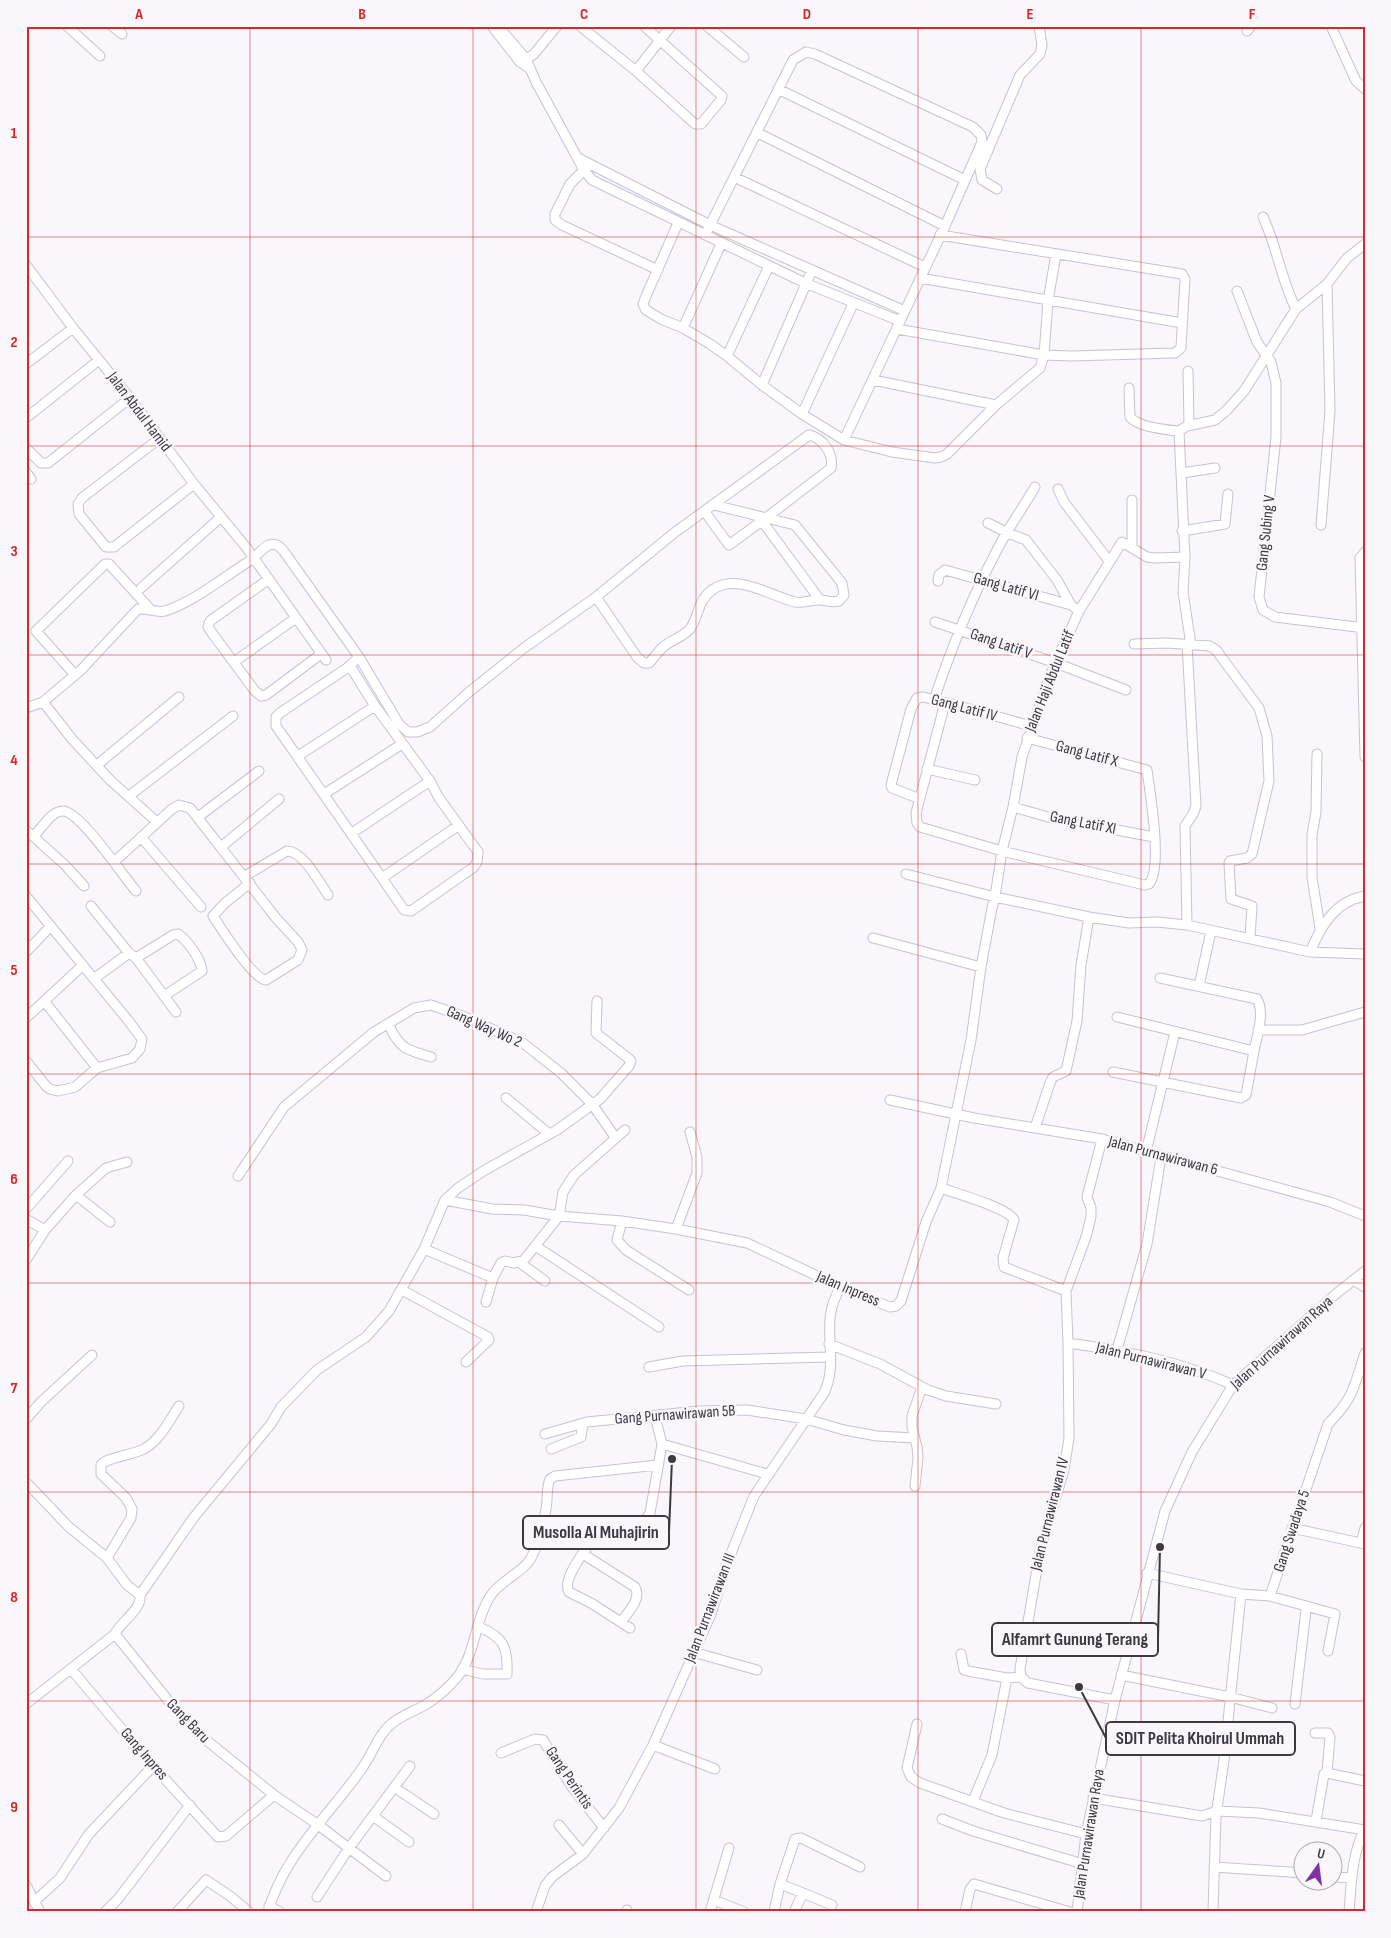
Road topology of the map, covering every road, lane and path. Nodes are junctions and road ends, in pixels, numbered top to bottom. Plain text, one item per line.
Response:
1 (67, 26) edge
2 (112, 26) edge
3 (558, 26) edge
4 (580, 26) edge
5 (644, 26) edge
6 (671, 26) edge
7 (707, 26) edge
8 (1039, 26) edge
9 (1331, 26) edge
10 (495, 27) edge
11 (122, 34) dead end
12 (659, 40) junction
13 (100, 56) dead end
14 (744, 57) dead end
15 (525, 63) junction
16 (636, 71) junction
17 (778, 89) junction
18 (1365, 89) edge
19 (758, 133) junction
20 (586, 167) junction
21 (734, 177) junction
22 (965, 180) junction
23 (997, 189) dead end
24 (1263, 217) dead end
25 (678, 223) junction
26 (710, 226) junction
27 (945, 226) junction
28 (705, 235) junction
29 (940, 235) junction
30 (721, 244) junction
31 (1365, 244) edge
32 (1056, 254) junction
33 (26, 265) edge
34 (770, 266) junction
35 (925, 267) junction
36 (658, 270) junction
37 (812, 270) junction
38 (920, 278) junction
39 (805, 283) junction
40 (1327, 284) junction
41 (1237, 291) dead end
42 (1048, 301) junction
43 (853, 304) junction
44 (1296, 309) junction
45 (905, 311) junction
46 (1182, 323) junction
47 (898, 325) junction
48 (73, 328) junction
49 (683, 328) junction
50 (1266, 354) junction
51 (1044, 355) junction
52 (727, 356) junction
53 (99, 360) junction
54 (26, 364) edge
55 (1188, 371) dead end
56 (873, 380) junction
57 (762, 386) junction
58 (1130, 388) dead end
59 (130, 398) junction
60 (996, 405) junction
61 (802, 414) junction
62 (26, 418) edge
63 (1189, 425) junction
64 (1179, 431) junction
65 (160, 438) junction
66 (844, 440) junction
67 (26, 448) edge
68 (1215, 468) dead end
69 (1182, 473) junction
70 (194, 484) junction
71 (1035, 487) dead end
72 (1058, 489) dead end
73 (1228, 494) dead end
74 (1132, 500) dead end
75 (714, 506) junction
76 (705, 512) junction
77 (221, 517) junction
78 (765, 519) junction
79 (988, 523) dead end
80 (1322, 525) dead end
81 (1182, 531) junction
82 (1008, 533) junction
83 (1132, 548) junction
84 (1365, 552) edge
85 (1185, 557) junction
86 (254, 558) junction
87 (1109, 561) junction
88 (269, 580) junction
89 (982, 580) junction
90 (938, 581) dead end
91 (141, 588) dead end
92 (596, 597) junction
93 (820, 600) junction
94 (1075, 608) junction
95 (151, 610) junction
96 (296, 618) junction
97 (935, 622) dead end
98 (1363, 627) edge
99 (961, 629) junction
100 (1134, 644) dead end
101 (1189, 645) junction
102 (360, 657) junction
103 (234, 662) junction
104 (1056, 663) junction
105 (350, 666) junction
106 (75, 675) junction
107 (1126, 690) dead end
108 (179, 697) dead end
109 (934, 700) junction
110 (43, 702) junction
111 (946, 703) junction
112 (375, 706) junction
113 (26, 708) edge
114 (233, 716) dead end
115 (1031, 726) junction
116 (1028, 738) junction
117 (402, 744) junction
118 (1317, 754) dead end
119 (298, 756) junction
120 (1365, 757) edge
121 (97, 765) junction
122 (928, 769) junction
123 (259, 771) dead end
124 (975, 780) dead end
125 (430, 781) junction
126 (324, 794) junction
127 (129, 796) junction
128 (920, 799) junction
129 (279, 800) dead end
130 (1013, 808) junction
131 (198, 818) junction
132 (157, 822) junction
133 (459, 825) junction
134 (30, 833) edge
135 (352, 833) junction
136 (141, 837) junction
137 (1154, 837) junction
138 (220, 847) junction
139 (1002, 851) junction
140 (114, 862) junction
141 (906, 874) dead end
142 (382, 878) junction
143 (247, 880) junction
144 (84, 886) dead end
145 (136, 891) dead end
146 (328, 895) dead end
147 (26, 896) edge
148 (1365, 896) edge
149 (996, 897) junction
150 (91, 906) dead end
151 (201, 907) dead end
152 (1089, 917) junction
153 (1188, 925) junction
154 (51, 926) junction
155 (1320, 928) junction
156 (1211, 931) junction
157 (873, 938) dead end
158 (1250, 938) junction
159 (26, 952) edge
160 (1310, 952) junction
161 (1365, 954) edge
162 (132, 956) junction
163 (82, 966) junction
164 (981, 967) junction
165 (94, 978) junction
166 (1160, 978) dead end
167 (1199, 986) junction
168 (164, 996) junction
169 (596, 1001) dead end
170 (45, 1002) junction
171 (176, 1012) dead end
172 (1365, 1012) edge
173 (1117, 1017) dead end
174 (26, 1018) edge
175 (388, 1025) junction
176 (1258, 1030) junction
177 (1175, 1032) junction
178 (1254, 1051) junction
179 (431, 1057) dead end
180 (26, 1061) edge
181 (96, 1068) junction
182 (1113, 1072) dead end
183 (1163, 1082) junction
184 (506, 1098) dead end
185 (890, 1100) dead end
186 (592, 1104) junction
187 (957, 1114) junction
188 (1035, 1128) junction
189 (625, 1130) dead end
190 (690, 1132) dead end
191 (549, 1134) junction
192 (615, 1137) junction
193 (1102, 1139) junction
194 (1146, 1152) junction
195 (1161, 1156) junction
196 (68, 1161) dead end
197 (127, 1162) dead end
198 (238, 1176) dead end
199 (941, 1188) junction
200 (76, 1195) junction
201 (445, 1200) junction
202 (26, 1209) edge
203 (559, 1216) junction
204 (1365, 1216) edge
205 (26, 1219) edge
206 (622, 1221) junction
207 (110, 1222) dead end
208 (676, 1228) junction
209 (45, 1230) junction
210 (537, 1246) junction
211 (424, 1249) junction
212 (26, 1260) edge
213 (519, 1262) junction
214 (1365, 1271) edge
215 (493, 1278) junction
216 (1353, 1280) junction
217 (545, 1281) dead end
218 (841, 1287) junction
219 (1365, 1287) edge
220 (402, 1290) junction
221 (689, 1290) dead end
222 (1066, 1291) junction
223 (486, 1302) dead end
224 (659, 1327) dead end
225 (1068, 1343) junction
226 (829, 1344) junction
227 (1117, 1350) junction
228 (92, 1355) dead end
229 (1365, 1355) edge
230 (830, 1357) junction
231 (466, 1362) dead end
232 (648, 1367) dead end
233 (1233, 1385) junction
234 (922, 1387) junction
235 (996, 1404) dead end
236 (179, 1406) dead end
237 (655, 1416) junction
238 (26, 1419) edge
239 (806, 1419) junction
240 (583, 1423) junction
241 (545, 1434) dead end
242 (914, 1438) junction
243 (662, 1444) junction
244 (551, 1449) dead end
245 (658, 1465) junction
246 (767, 1474) junction
247 (26, 1482) edge
248 (915, 1486) dead end
249 (1292, 1528) junction
250 (1365, 1528) edge
251 (1363, 1543) edge
252 (583, 1554) junction
253 (107, 1558) junction
254 (1147, 1573) junction
255 (1241, 1594) junction
256 (140, 1595) junction
257 (1270, 1596) junction
258 (1305, 1606) junction
259 (622, 1622) junction
260 (479, 1627) junction
261 (630, 1628) dead end
262 (115, 1634) junction
263 (1328, 1651) dead end
264 (693, 1652) junction
265 (961, 1654) dead end
266 (71, 1669) junction
267 (462, 1669) junction
268 (757, 1670) dead end
269 (1121, 1675) junction
270 (1021, 1677) junction
271 (1006, 1678) junction
272 (1230, 1697) junction
273 (1115, 1700) junction
274 (26, 1704) edge
275 (1295, 1704) dead end
276 (1272, 1708) dead end
277 (917, 1724) dead end
278 (1315, 1733) dead end
279 (653, 1745) junction
280 (501, 1753) dead end
281 (153, 1766) junction
282 (410, 1766) dead end
283 (715, 1769) dead end
284 (1327, 1773) junction
285 (1365, 1781) edge
286 (394, 1787) junction
287 (274, 1795) junction
288 (1093, 1798) junction
289 (973, 1800) junction
290 (190, 1805) junction
291 (1217, 1811) junction
292 (434, 1814) dead end
293 (373, 1816) junction
294 (942, 1819) dead end
295 (1316, 1821) junction
296 (318, 1824) junction
297 (559, 1825) dead end
298 (604, 1828) junction
299 (1365, 1830) edge
300 (1086, 1834) junction
301 (409, 1842) dead end
302 (349, 1848) junction
303 (729, 1848) dead end
304 (583, 1854) junction
305 (1083, 1864) junction
306 (860, 1867) dead end
307 (1214, 1867) junction
308 (1294, 1873) edge
309 (386, 1876) dead end
310 (1344, 1877) edge
311 (1352, 1878) junction
312 (780, 1884) junction
313 (26, 1885) edge
314 (803, 1893) junction
315 (317, 1896) dead end
316 (714, 1900) junction
317 (35, 1901) junction
318 (832, 1905) dead end
319 (269, 1909) edge
320 (40, 1912) edge
321 (105, 1912) edge
322 (177, 1912) edge
323 (249, 1912) edge
324 (280, 1912) edge
325 (536, 1912) edge
326 (710, 1912) edge
327 (744, 1912) edge
328 (774, 1912) edge
329 (794, 1912) edge
330 (966, 1912) edge
331 (1070, 1912) edge
332 (1077, 1912) edge
333 (1212, 1912) edge
334 (1349, 1912) edge

1 - 13 street
2 - 11 street
3 - 15 street
4 - 16 street
5 - 12 street
6 - 12 street
7 - 14 street
8 - 23 street
9 - 18 street
10 - 15 street
12 - 16 street
12 - 16 street
15 - 20 street
17 - 19 street
17 - 22 street
17 - 22 street
19 - 21 street
19 - 27 street
20 - 25 street
20 - 26 street
20 - 36 street
21 - 26 street
21 - 35 street
22 - 27 street
24 - 44 street
25 - 28 street
25 - 36 street
26 - 28 street
26 - 37 street
27 - 29 street
28 - 30 street
29 - 32 street
29 - 35 street
30 - 34 street
30 - 49 street
31 - 40 street
32 - 42 street
32 - 46 street
33 - 48 street, Jalan Abdul Hamid
34 - 39 street
34 - 52 street
35 - 38 street
36 - 49 street
37 - 39 street
37 - 45 street
38 - 42 street
38 - 45 street
39 - 43 street
39 - 57 street
40 - 44 street
40 - 80 street
41 - 50 street, Gang Subing V
42 - 46 street
42 - 51 street
43 - 47 street
43 - 61 street
44 - 50 street
45 - 47 street
46 - 51 street
47 - 51 street
47 - 56 street
48 - 53 street, Jalan Abdul Hamid
48 - 54 street
49 - 52 street
50 - 63 street
50 - 98 street, Gang Subing V
51 - 60 street
52 - 57 street
53 - 59 street, Jalan Abdul Hamid
53 - 62 street
55 - 63 street
56 - 60 street
56 - 66 street
57 - 61 street
58 - 64 street
59 - 65 street, Jalan Abdul Hamid
59 - 67 street
60 - 66 street
61 - 66 street
63 - 64 street
64 - 69 street
65 - 70 street, Jalan Abdul Hamid
65 - 70 street
68 - 69 street
69 - 81 street
70 - 77 street, Jalan Abdul Hamid
71 - 82 street, Gang Latif V
72 - 87 street
73 - 81 street
74 - 83 street
75 - 76 street
75 - 78 street
75 - 78 street
76 - 78 street
76 - 92 street
77 - 86 street, Jalan Abdul Hamid
77 - 91 street
78 - 93 street
78 - 93 street
79 - 82 street
81 - 85 street
82 - 89 street, Gang Latif V
82 - 94 street
83 - 85 street
83 - 87 street, Jalan Haji Abdul Latif
84 - 98 street
85 - 101 street
86 - 88 street, Jalan Abdul Hamid
86 - 95 street
86 - 102 street
87 - 94 street, Jalan Haji Abdul Latif
88 - 96 street, Jalan Abdul Hamid
88 - 103 street
89 - 90 street, Gang Latif VI
89 - 94 street, Gang Latif VI
89 - 99 street, Gang Latif V
92 - 93 street
92 - 102 street
94 - 104 street, Jalan Haji Abdul Latif
95 - 106 street
95 - 106 street
96 - 103 street
96 - 103 street, Jalan Abdul Hamid
97 - 99 street, Gang Latif V
98 - 120 street
99 - 104 street, Gang Latif V
99 - 109 street, Gang Latif V
100 - 101 street
101 - 153 street
101 - 158 street
102 - 105 street
104 - 107 street, Gang Latif V
104 - 115 street, Jalan Haji Abdul Latif
105 - 112 street
105 - 119 street
106 - 110 street
108 - 121 street
109 - 111 street, Gang Latif IV
109 - 128 street, Gang Latif IV
110 - 113 street
110 - 121 street
111 - 115 street, Gang Latif IV
111 - 122 street
112 - 117 street
112 - 119 street
114 - 127 street
115 - 116 street, Jalan Haji Abdul Latif
116 - 130 street, Jalan Haji Abdul Latif
116 - 137 street, Gang Latif X
117 - 125 street
117 - 126 street
118 - 155 street
119 - 126 street
121 - 127 street
122 - 124 street
122 - 128 street
123 - 131 street
125 - 133 street
125 - 135 street
126 - 135 street
127 - 132 street
128 - 139 street
129 - 138 street
130 - 137 street, Gang Latif XI
130 - 139 street, Jalan Haji Abdul Latif
131 - 132 street
131 - 138 street
132 - 136 street
133 - 142 street
133 - 142 street
134 - 140 street
134 - 144 street
135 - 142 street
136 - 140 street
136 - 151 street
137 - 139 street
138 - 143 street
139 - 149 street, Jalan Haji Abdul Latif
140 - 145 street
141 - 149 street
143 - 143 street
143 - 146 street
147 - 154 street
148 - 155 street
149 - 152 street
149 - 164 street, Jalan Inpress
150 - 162 street
152 - 153 street
152 - 188 street
153 - 156 street
154 - 159 street
154 - 163 street
155 - 160 street
156 - 158 street
156 - 167 street
157 - 164 street
158 - 160 street
160 - 161 street
162 - 165 street
162 - 168 street
162 - 168 street
163 - 165 street
163 - 170 street
164 - 187 street, Jalan Inpress
165 - 181 street
166 - 167 street
167 - 176 street
168 - 171 street
169 - 186 street
170 - 174 street
170 - 181 street
172 - 176 street
173 - 177 street
175 - 179 street
175 - 186 street, Gang Way Wo 2
175 - 198 street, Gang Way Wo 2
176 - 178 street
177 - 178 street
177 - 183 street
178 - 183 street
180 - 181 street
182 - 183 street
183 - 194 street
184 - 191 street
185 - 187 street, Jalan Purnawirawan 6
186 - 191 street
186 - 192 street, Gang Way Wo 2
187 - 188 street, Jalan Purnawirawan 6
187 - 199 street, Jalan Inpress
188 - 193 street, Jalan Purnawirawan 6
189 - 192 street
190 - 208 street
191 - 201 street
192 - 203 street
193 - 194 street, Jalan Purnawirawan 6
193 - 222 street, Jalan Purnawirawan IV
194 - 195 street, Jalan Purnawirawan 6
195 - 204 street, Jalan Purnawirawan 6
195 - 227 street
196 - 202 street
197 - 200 street
199 - 218 street, Jalan Inpress
199 - 222 street
200 - 207 street
200 - 209 street
201 - 203 street, Jalan Inpress
201 - 211 street
203 - 206 street, Jalan Inpress
203 - 210 street
205 - 209 street
206 - 208 street, Jalan Inpress
206 - 221 street
208 - 218 street, Jalan Inpress
209 - 212 street
210 - 213 street
210 - 224 street
211 - 215 street
211 - 220 street
213 - 215 street
213 - 217 street
214 - 216 street, Jalan Purnawirawan Raya
215 - 223 street
216 - 219 street
216 - 233 street, Jalan Purnawirawan Raya
218 - 226 street, Jalan Purnawirawan III
220 - 231 street
220 - 256 street
222 - 225 street, Jalan Purnawirawan IV
225 - 227 street, Jalan Purnawirawan V
225 - 270 street, Jalan Purnawirawan IV
226 - 230 street, Jalan Purnawirawan III
226 - 234 street
227 - 233 street, Jalan Purnawirawan V
228 - 238 street
229 - 249 street, Gang Swadaya 5
230 - 232 street
230 - 239 street, Jalan Purnawirawan III
233 - 254 street, Jalan Purnawirawan Raya
234 - 235 street
234 - 242 street
236 - 253 street
237 - 239 street, Gang Purnawirawan 5B
237 - 240 street, Gang Purnawirawan 5B
237 - 243 street
239 - 242 street, Gang Purnawirawan 5B
239 - 246 street, Jalan Purnawirawan III
240 - 241 street, Gang Purnawirawan 5B
240 - 244 street
242 - 248 street
243 - 245 street
243 - 246 street
245 - 252 street
245 - 260 street
246 - 264 street, Jalan Purnawirawan III
247 - 253 street
249 - 251 street
249 - 257 street, Gang Swadaya 5
250 - 251 street
252 - 259 street
252 - 259 street
253 - 256 street
254 - 255 street
254 - 269 street, Jalan Purnawirawan Raya
255 - 257 street
255 - 272 street
256 - 262 street
257 - 258 street
258 - 263 street
258 - 275 street
259 - 261 street
260 - 267 street
260 - 267 street
262 - 266 street
262 - 287 street, Gang Baru
264 - 268 street
264 - 279 street, Jalan Purnawirawan III
265 - 271 street
266 - 274 street
266 - 281 street, Gang Inpres
267 - 296 street
269 - 272 street
269 - 273 street, Jalan Purnawirawan Raya
270 - 271 street
270 - 273 street
271 - 289 street
272 - 276 street
272 - 291 street
273 - 288 street, Jalan Purnawirawan Raya
277 - 289 street
278 - 284 street
279 - 283 street
279 - 298 street, Jalan Purnawirawan III
280 - 298 street, Gang Perintis
281 - 290 street, Gang Inpres
281 - 317 street
282 - 286 street
284 - 285 street
284 - 295 street
286 - 292 street
286 - 293 street
287 - 290 street, Gang Inpres
287 - 296 street, Gang Baru
288 - 291 street
288 - 300 street, Jalan Purnawirawan Raya
289 - 300 street
290 - 321 street
291 - 295 street
291 - 307 street
293 - 301 street
293 - 302 street
294 - 305 street
295 - 299 street
296 - 302 street, Gang Baru
296 - 319 street
297 - 304 street
298 - 304 street, Jalan Purnawirawan III
299 - 311 street
300 - 305 street, Jalan Purnawirawan Raya
302 - 309 street, Gang Baru
302 - 315 street
303 - 316 street
304 - 325 street, Jalan Purnawirawan III
305 - 332 street, Jalan Purnawirawan Raya
306 - 312 street
307 - 308 street
307 - 333 street
310 - 311 street
311 - 334 street
312 - 314 street
312 - 328 street
313 - 317 street
314 - 318 street
314 - 329 street
316 - 326 street
316 - 327 street
317 - 320 street
319 - 324 street
322 - 323 street
330 - 331 street

